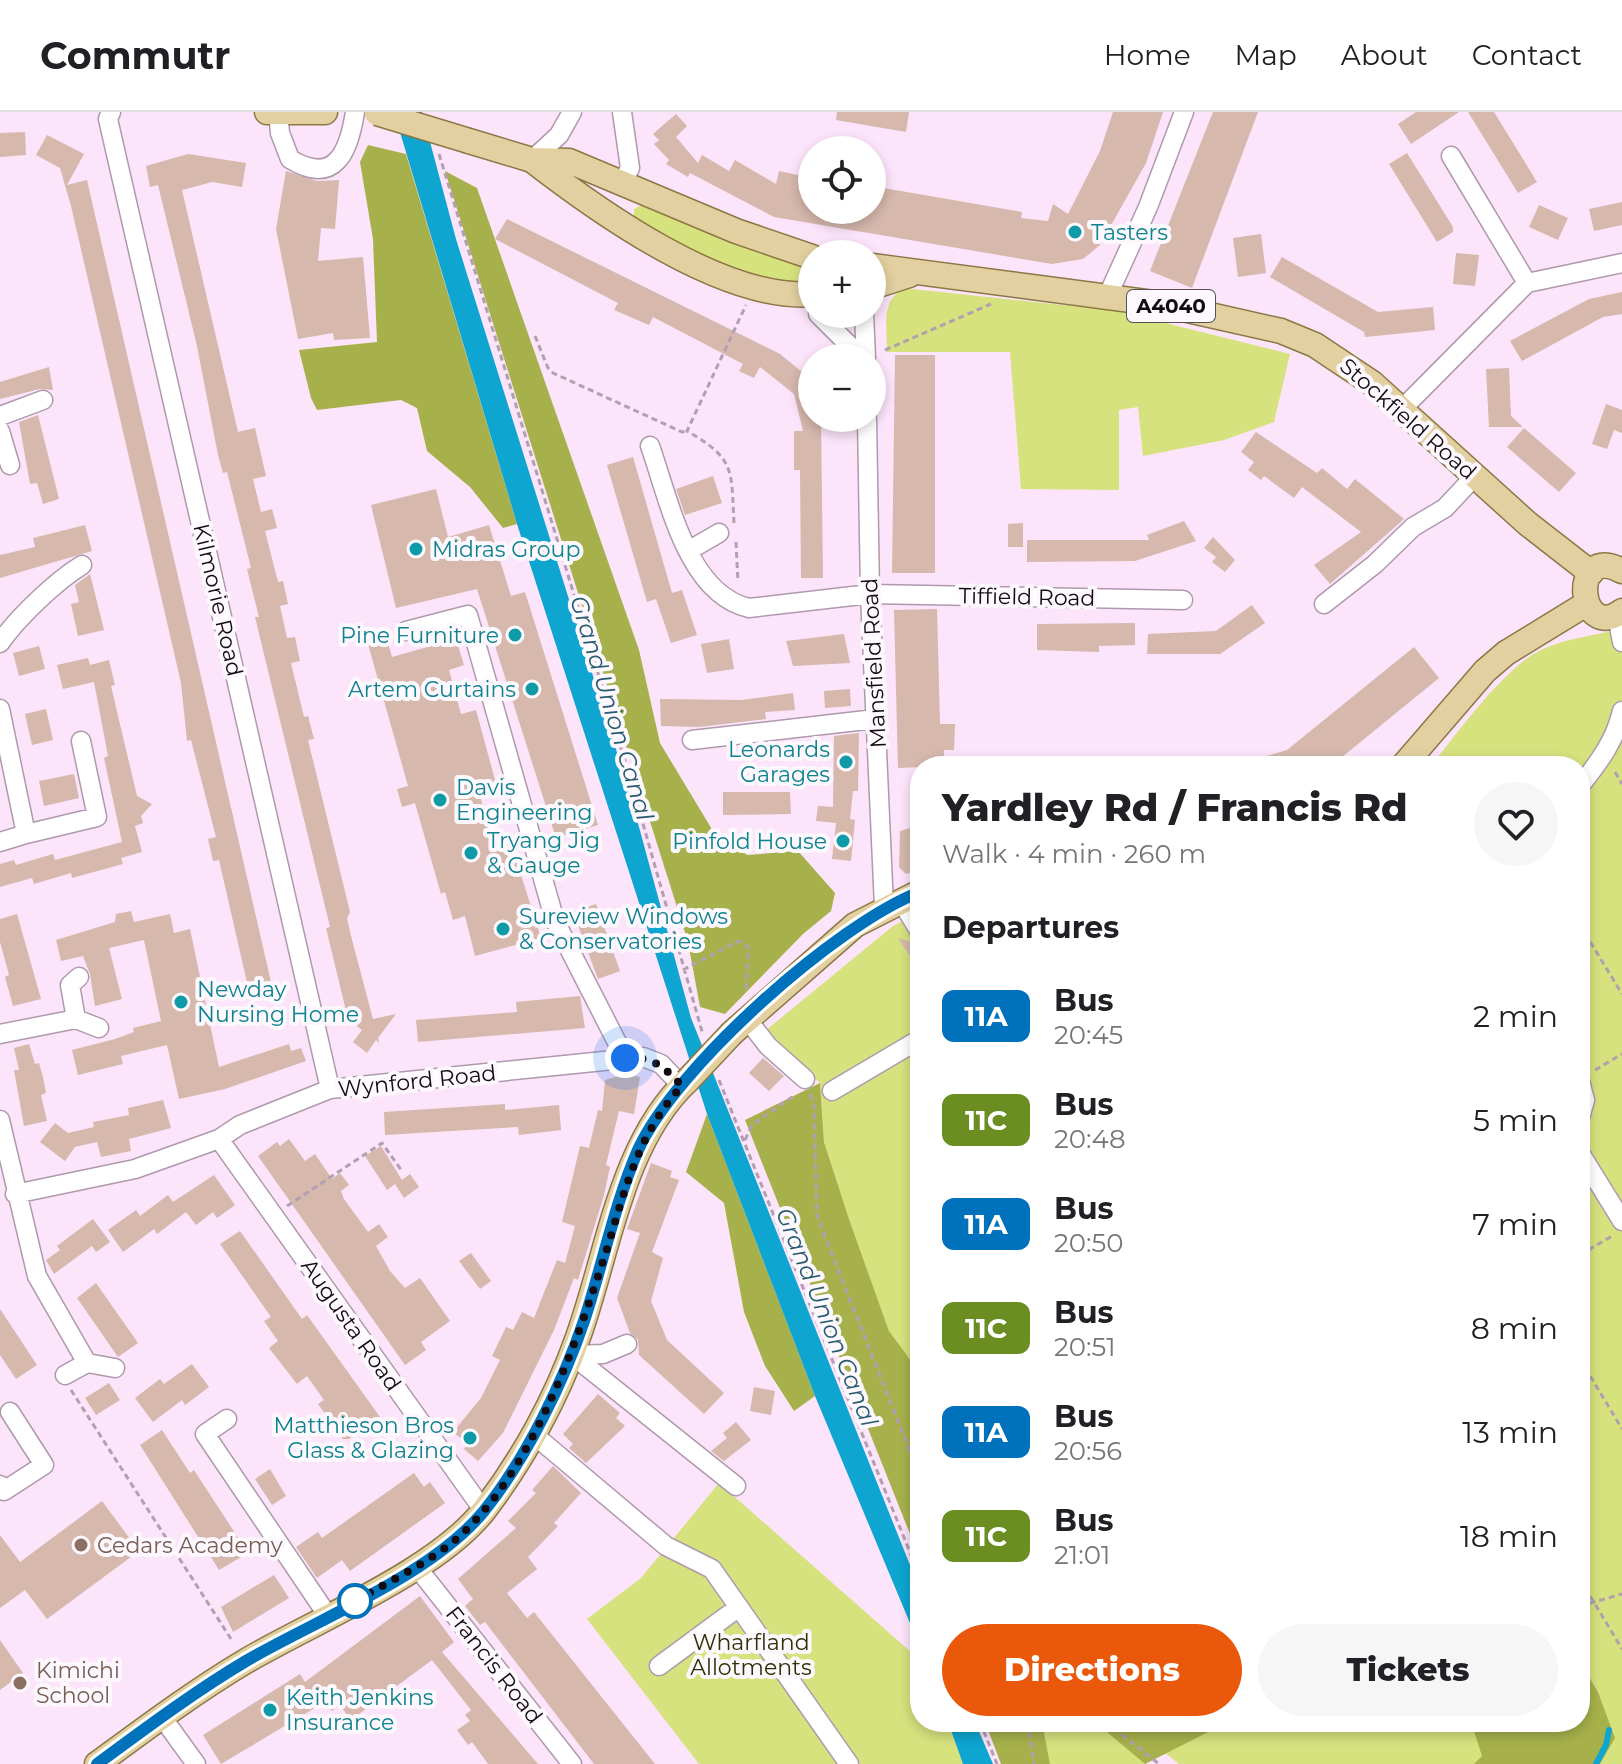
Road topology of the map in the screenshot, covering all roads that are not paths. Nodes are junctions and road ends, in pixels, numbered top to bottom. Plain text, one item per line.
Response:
1 (111, 112) edge
2 (267, 112) edge
3 (325, 112) edge
4 (355, 112) edge
5 (375, 112) edge
6 (572, 112) edge
7 (622, 112) edge
8 (1184, 112) edge
9 (278, 113) edge
10 (1451, 156) dead end
11 (532, 160) junction
12 (622, 183) junction
13 (610, 216) junction
14 (798, 252) edge
15 (1622, 263) edge
16 (886, 268) edge
17 (915, 272) junction
18 (886, 282) edge
19 (1527, 283) junction
20 (1108, 295) junction
21 (798, 297) edge
22 (832, 328) edge
23 (848, 344) edge
24 (43, 400) dead end
25 (1402, 409) junction
26 (0, 416) edge
27 (867, 432) edge
28 (1, 436) edge
29 (650, 446) dead end
30 (10, 465) dead end
31 (1474, 477) junction
32 (719, 533) dead end
33 (688, 551) junction
34 (82, 565) dead end
35 (1622, 571) edge
36 (1591, 573) junction
37 (870, 594) junction
38 (1183, 600) dead end
39 (1324, 604) dead end
40 (1586, 604) junction
41 (1619, 613) edge
42 (406, 631) dead end
43 (5, 636) edge
44 (1622, 642) edge
45 (0, 709) edge
46 (1622, 711) edge
47 (875, 719) junction
48 (692, 740) dead end
49 (81, 741) dead end
50 (1412, 756) edge
51 (1590, 774) edge
52 (26, 834) junction
53 (0, 842) edge
54 (901, 899) edge
55 (79, 977) dead end
56 (76, 1019) junction
57 (744, 1021) junction
58 (99, 1028) dead end
59 (0, 1034) edge
60 (910, 1045) edge
61 (625, 1058) junction
62 (805, 1079) road end
63 (684, 1084) junction
64 (330, 1089) junction
65 (832, 1091) dead end
66 (0, 1120) edge
67 (219, 1139) junction
68 (1590, 1169) edge
69 (15, 1194) junction
70 (1622, 1221) edge
71 (627, 1344) dead end
72 (572, 1355) junction
73 (87, 1363) junction
74 (115, 1368) dead end
75 (65, 1375) road end
76 (10, 1412) dead end
77 (227, 1419) dead end
78 (533, 1434) junction
79 (0, 1485) edge
80 (736, 1486) dead end
81 (484, 1511) junction
82 (416, 1566) junction
83 (739, 1607) junction
84 (328, 1616) junction
85 (659, 1666) dead end
86 (162, 1717) junction
87 (97, 1764) edge
88 (196, 1764) edge
89 (572, 1764) edge
90 (849, 1764) edge

1 - 64 street, Kilmorie Road
2 - 9 main road
3 - 9 main road
4 - 9 street
5 - 11 main road, bridge
6 - 11 street
7 - 12 street
8 - 20 street
10 - 19 street
11 - 12 main road
11 - 13 main road
12 - 13 main road
12 - 14 main road
13 - 21 main road
15 - 19 street
16 - 17 main road, Stockfield Road / A4040
17 - 18 main road, Stockfield Road / A4040
17 - 20 main road, Stockfield Road / A4040
19 - 25 street
20 - 25 main road, Stockfield Road / A4040
22 - 23 street
24 - 26 street
25 - 31 main road, Stockfield Road / A4040
27 - 37 street, Mansfield Road
28 - 30 street
29 - 33 street
31 - 36 main road, Stockfield Road / A4040
31 - 39 street
32 - 33 street
33 - 37 street, Tiffield Road
34 - 43 street
35 - 36 main road
36 - 40 main road
37 - 38 street, Tiffield Road
37 - 47 street, Mansfield Road
40 - 41 main road
40 - 50 main road
41 - 44 street
42 - 61 street
45 - 52 street
46 - 51 street
47 - 48 street
47 - 54 street, Mansfield Road
49 - 52 street
52 - 53 street
54 - 57 main road
55 - 56 street
56 - 58 street
56 - 59 street
57 - 62 street
57 - 63 main road, bridge
60 - 65 street
61 - 63 street, Wynford Road
61 - 64 street, Wynford Road
63 - 72 main road
64 - 67 street, Wynford Road
66 - 69 street
67 - 69 street, Wynford Road
67 - 81 street, Augusta Road
68 - 70 street
69 - 73 street
71 - 72 street
72 - 78 main road
72 - 80 street
73 - 74 street
73 - 75 street
76 - 79 street
77 - 84 street
78 - 81 main road
78 - 83 street
81 - 82 main road
82 - 84 main road
82 - 89 street, Francis Road
83 - 85 street
83 - 90 street
84 - 86 main road
86 - 87 main road
86 - 88 street

